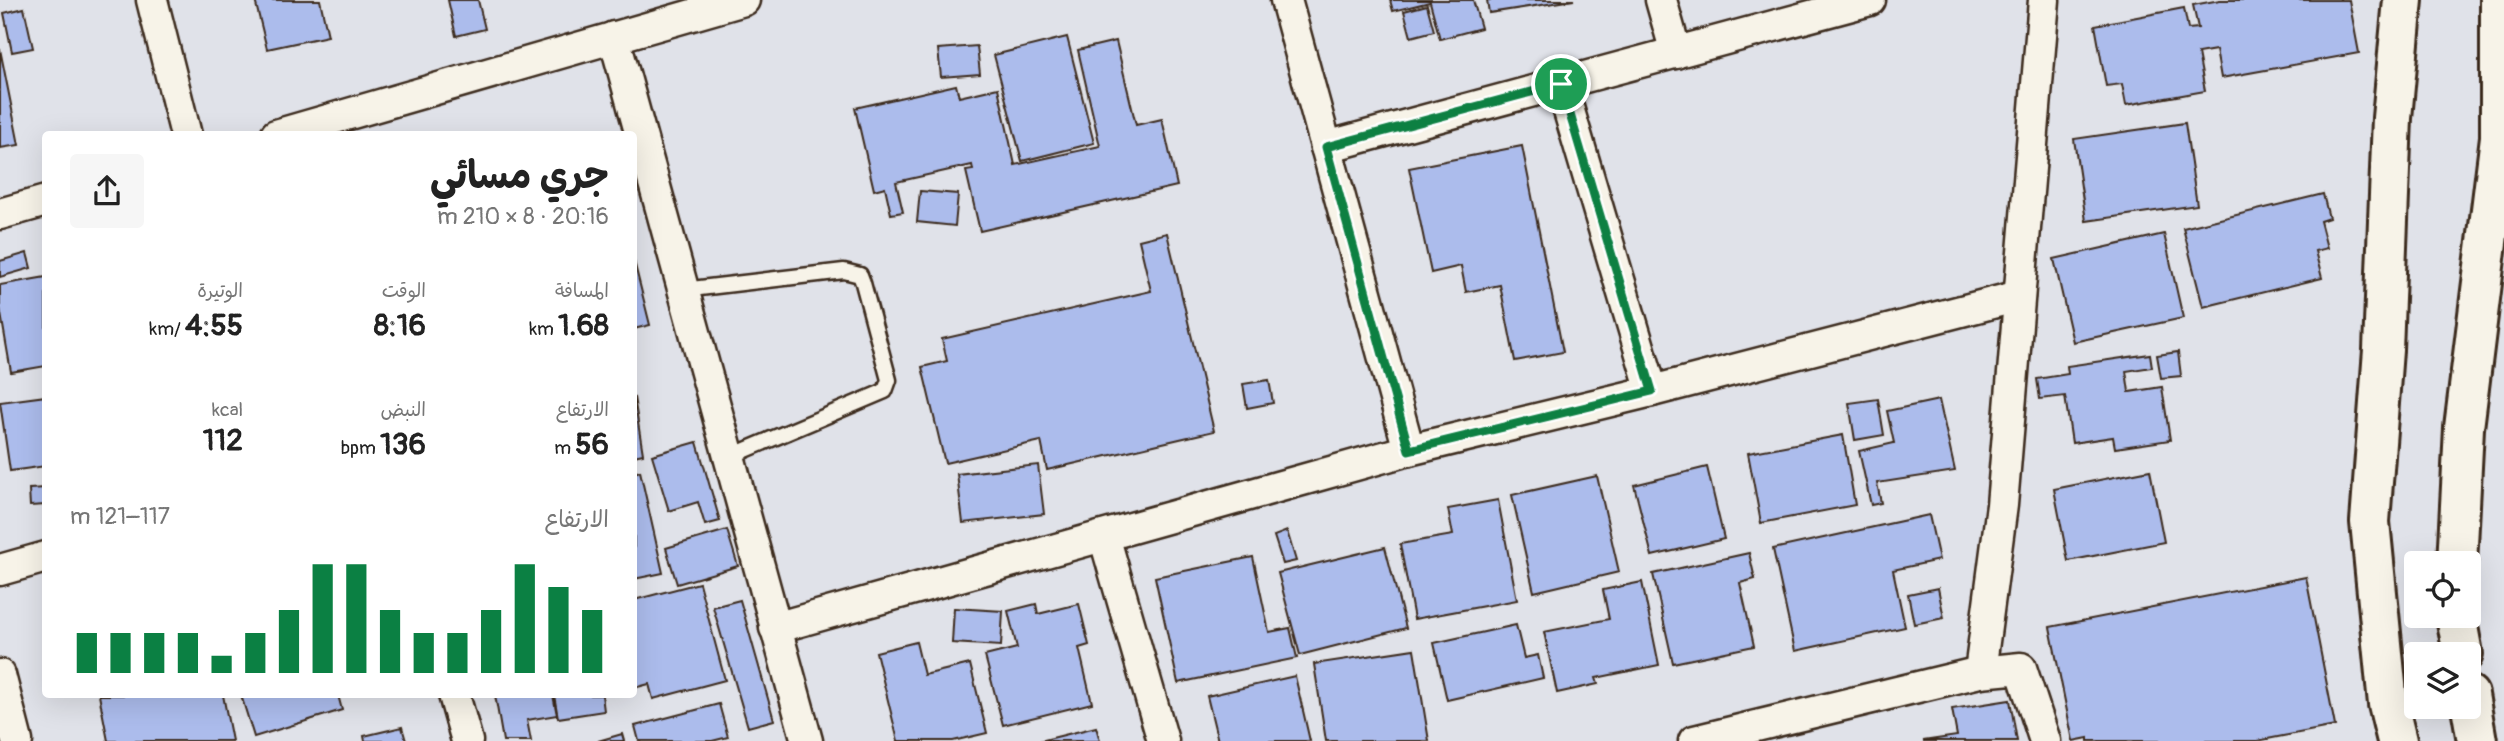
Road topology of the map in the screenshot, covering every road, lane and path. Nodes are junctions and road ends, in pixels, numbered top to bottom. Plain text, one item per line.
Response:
1 (152, 0) edge
2 (744, 0) edge
3 (1286, 0) edge
4 (1661, 0) edge
5 (1870, 0) edge
6 (2045, 0) edge
7 (2403, 0) edge
8 (2501, 2) edge
9 (614, 37) junction
10 (1676, 53) junction
11 (1561, 84) junction
12 (185, 131) edge
13 (292, 131) edge
14 (1326, 147) junction
15 (42, 202) edge
16 (0, 214) edge
17 (683, 290) junction
18 (2019, 296) junction
19 (1652, 391) junction
20 (1409, 450) junction
21 (729, 457) junction
22 (1104, 536) junction
23 (2458, 551) edge
24 (42, 558) edge
25 (0, 570) edge
26 (775, 628) junction
27 (1980, 672) junction
28 (0, 675) edge
29 (455, 698) edge
30 (2473, 719) edge
31 (17, 741) edge
32 (467, 741) edge
33 (807, 741) edge
34 (1163, 741) edge
35 (1694, 741) edge
36 (2045, 741) edge
37 (2397, 741) edge
38 (2477, 741) edge

1 - 12 street
2 - 9 street
3 - 14 street
4 - 10 street
5 - 10 street
6 - 18 street
7 - 37 street
8 - 23 street
9 - 13 street
9 - 17 street
10 - 11 street
11 - 14 street
11 - 19 street
14 - 20 street
15 - 16 street
17 - 21 street
17 - 21 lane
18 - 19 street
18 - 27 street
19 - 20 street
20 - 22 street
21 - 26 street
22 - 26 street
22 - 34 street
24 - 25 street
26 - 33 street
27 - 35 street
27 - 36 street
28 - 31 street
29 - 32 street
30 - 38 street

